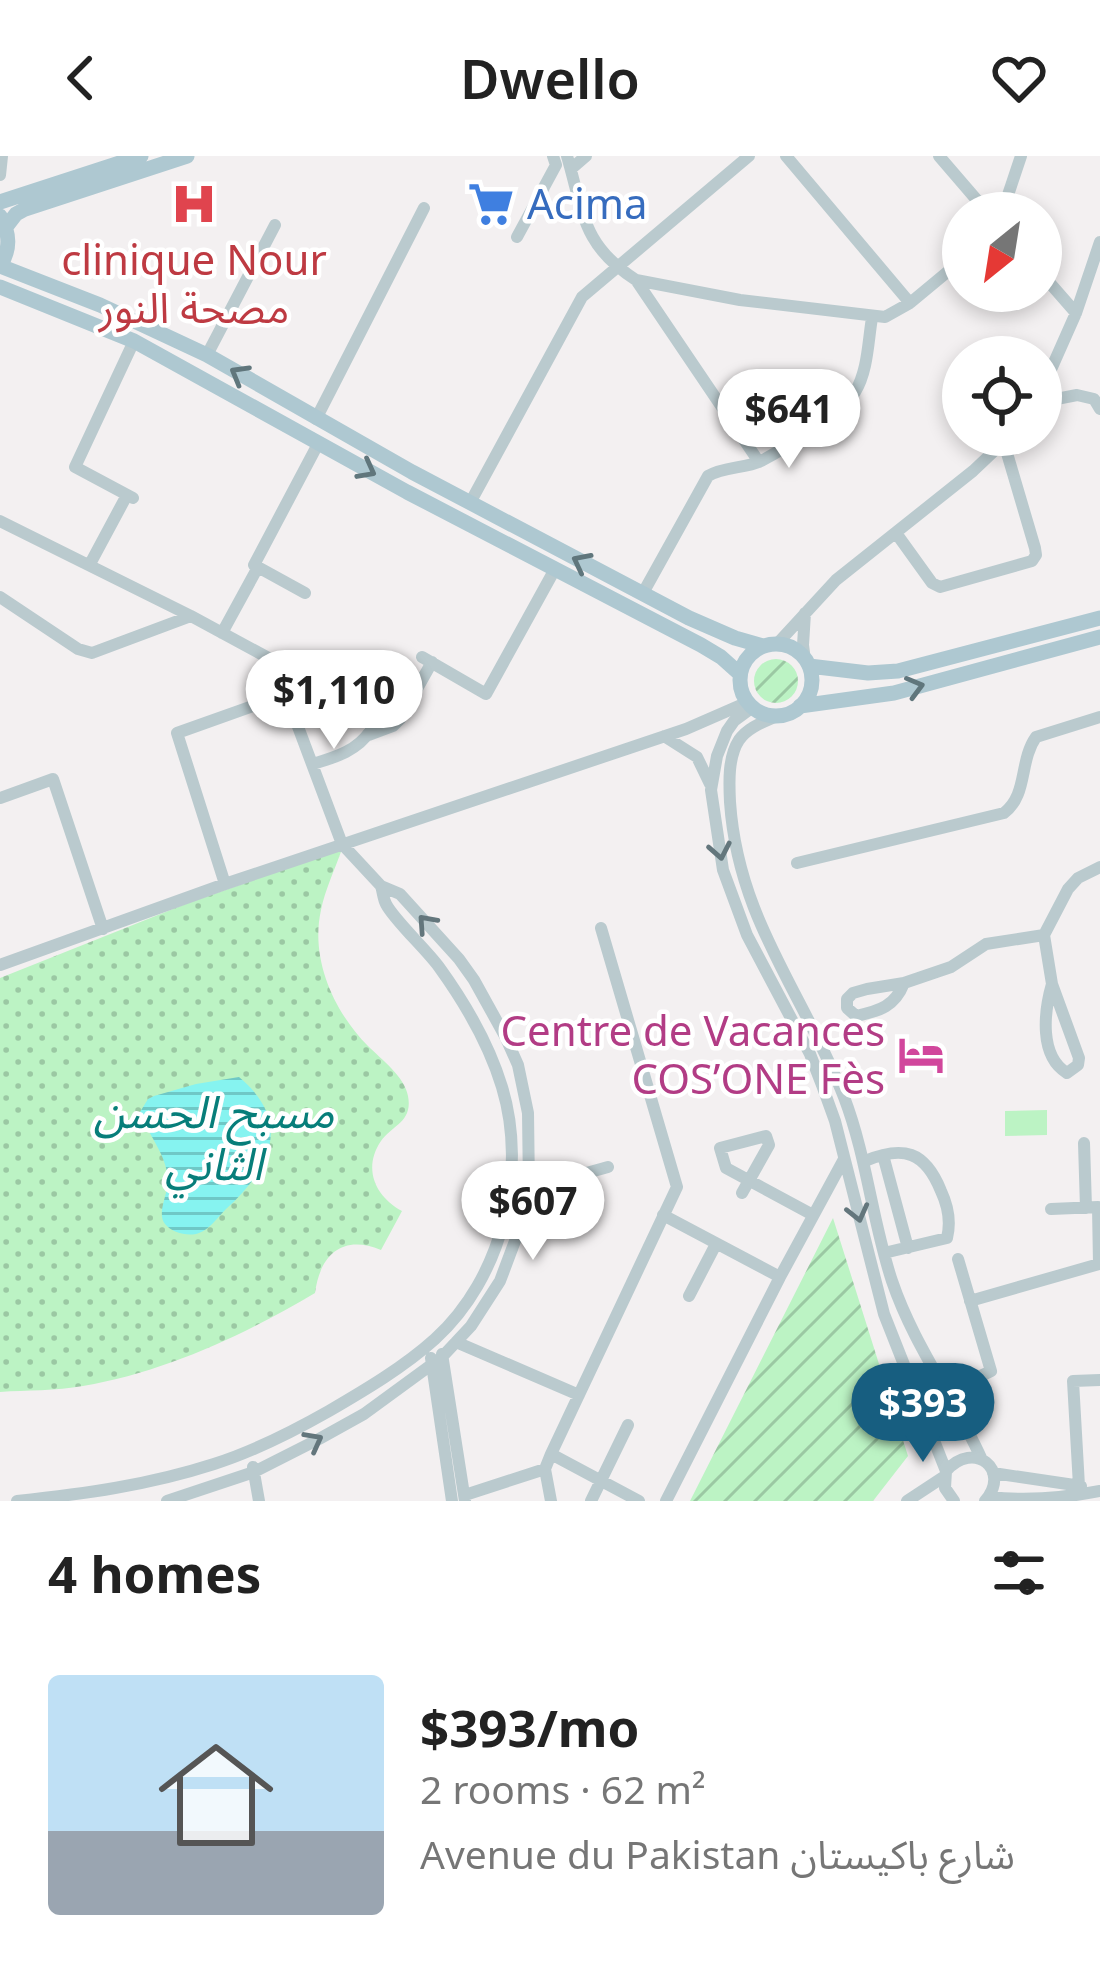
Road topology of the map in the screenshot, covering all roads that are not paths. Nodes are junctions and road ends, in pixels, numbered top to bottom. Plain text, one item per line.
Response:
1 (2, 156) edge
2 (141, 156) edge
3 (187, 156) edge
4 (553, 156) edge
5 (586, 156) edge
6 (749, 156) edge
7 (786, 156) edge
8 (939, 156) edge
9 (1021, 156) edge
10 (101, 162) edge
11 (569, 162) edge
12 (0, 175) edge
13 (970, 192) edge
14 (1009, 192) edge
15 (0, 202) edge
16 (424, 208) dead end
17 (3, 222) edge
18 (275, 225) dead end
19 (518, 237) dead end
20 (1100, 242) edge
21 (1096, 262) edge
22 (0, 266) edge
23 (616, 268) junction
24 (942, 276) edge
25 (636, 280) junction
26 (0, 287) edge
27 (1062, 297) edge
28 (910, 303) junction
29 (1076, 313) junction
30 (872, 318) junction
31 (134, 341) junction
32 (1062, 345) edge
33 (207, 355) junction
34 (1062, 397) edge
35 (1100, 409) edge
36 (316, 418) junction
37 (318, 444) junction
38 (989, 456) edge
39 (1012, 456) edge
40 (759, 462) junction
41 (470, 503) junction
42 (0, 521) edge
43 (896, 532) junction
44 (90, 564) junction
45 (258, 567) junction
46 (555, 569) junction
47 (305, 592) dead end
48 (643, 593) junction
49 (0, 597) edge
50 (805, 613) junction
51 (191, 616) junction
52 (1100, 618) edge
53 (222, 633) junction
54 (1100, 637) edge
55 (770, 645) junction
56 (807, 663) junction
57 (294, 672) junction
58 (740, 674) junction
59 (298, 690) junction
60 (750, 705) junction
61 (800, 706) junction
62 (777, 716) junction
63 (1100, 717) edge
64 (368, 735) junction
65 (663, 736) junction
66 (313, 764) junction
67 (711, 790) junction
68 (0, 798) edge
69 (342, 844) junction
70 (797, 863) dead end
71 (1100, 868) edge
72 (225, 884) junction
73 (381, 886) junction
74 (601, 928) dead end
75 (103, 929) junction
76 (1044, 935) junction
77 (459, 959) junction
78 (0, 965) edge
79 (441, 970) junction
80 (904, 983) dead end
81 (1052, 984) junction
82 (1084, 1143) dead end
83 (883, 1155) junction
84 (844, 1158) junction
85 (865, 1161) junction
86 (608, 1167) dead end
87 (746, 1187) dead end
88 (529, 1190) junction
89 (1086, 1208) junction
90 (1051, 1209) dead end
91 (813, 1215) junction
92 (663, 1216) junction
93 (716, 1244) junction
94 (908, 1248) junction
95 (884, 1253) junction
96 (958, 1259) dead end
97 (780, 1277) junction
98 (688, 1297) dead end
99 (970, 1301) junction
100 (434, 1340) junction
101 (456, 1342) junction
102 (437, 1361) junction
103 (1100, 1380) edge
104 (947, 1392) junction
105 (579, 1395) junction
106 (921, 1405) junction
107 (628, 1425) dead end
108 (251, 1452) junction
109 (551, 1454) junction
110 (982, 1460) junction
111 (545, 1469) junction
112 (254, 1472) junction
113 (946, 1473) junction
114 (994, 1473) junction
115 (601, 1481) junction
116 (1079, 1486) junction
117 (1100, 1491) edge
118 (461, 1499) edge
119 (988, 1499) edge
120 (17, 1501) edge
121 (167, 1501) edge
122 (259, 1501) edge
123 (551, 1501) edge
124 (590, 1501) edge
125 (639, 1501) edge
126 (666, 1501) edge
127 (907, 1501) edge
128 (954, 1501) edge

1 - 12 street
2 - 10 main road
3 - 17 main road
4 - 19 street
5 - 11 street
6 - 23 street
7 - 28 street
8 - 13 street
9 - 14 street
10 - 15 main road
11 - 23 street
16 - 36 street
17 - 22 main road
18 - 33 street
20 - 21 street
21 - 29 street
22 - 33 main road
23 - 25 street
23 - 41 street
24 - 28 street
25 - 30 street
25 - 40 street
26 - 31 main road
27 - 29 street
28 - 30 street
29 - 32 street
30 - 40 street
31 - 37 main road
31 - 44 street
36 -> 33 main road
34 - 35 street
36 - 41 main road
37 - 45 street
37 -> 46 main road
38 - 43 street
39 - 43 street
40 - 48 street
48 -> 41 main road
42 - 44 street
43 - 50 street
44 - 51 street
45 - 47 street
45 - 53 street
46 - 58 main road
46 - 64 street
48 - 55 main road
49 - 51 street
50 - 55 street
50 - 56 street
51 - 53 street
52 - 56 main road
53 - 57 street
61 -> 54 main road
55 - 56 main road
55 - 58 main road
56 - 61 main road
57 - 59 street
57 - 64 street
58 - 60 main road
59 - 66 street
59 - 72 street
60 - 62 main road
60 - 65 street
60 - 67 street
61 - 62 main road
62 - 85 street
63 - 70 street
64 - 66 street
65 - 67 street
65 - 69 street
66 - 69 street
67 -> 84 street
68 - 75 street
69 - 72 street
69 - 73 street
71 - 76 street
72 - 75 street
77 -> 73 street
73 - 79 street
74 - 92 street
75 - 78 street
76 - 80 street
76 - 81 street
77 - 79 street
77 - 88 street
79 - 100 street
81 - 81 street
82 - 89 street
83 - 85 street
83 - 94 street
83 - 94 street
84 - 91 street
84 -> 106 street
85 - 95 street
86 - 88 street
87 - 91 street
88 - 101 street
89 - 90 street
89 - 99 street
91 - 97 street
92 - 93 street
92 - 105 street
93 - 97 street
93 - 98 street
94 - 95 street
95 - 104 street
96 - 99 street
97 - 126 street
99 - 104 street
100 - 102 street
100 - 108 street
101 - 102 street
101 - 105 street
112 -> 102 street
102 - 118 street
103 - 116 street
104 - 106 street
104 - 110 street
105 - 109 street
106 - 113 street
107 - 115 street
108 - 112 street
108 - 120 street
109 - 111 street
109 - 115 street
110 - 113 street
110 - 114 street
111 - 118 street
111 - 123 street
112 - 121 street
112 - 122 street
113 - 127 street
113 - 128 street
114 - 116 street
114 - 119 street
115 - 124 street
115 - 125 street
116 - 117 street
117 - 119 street

